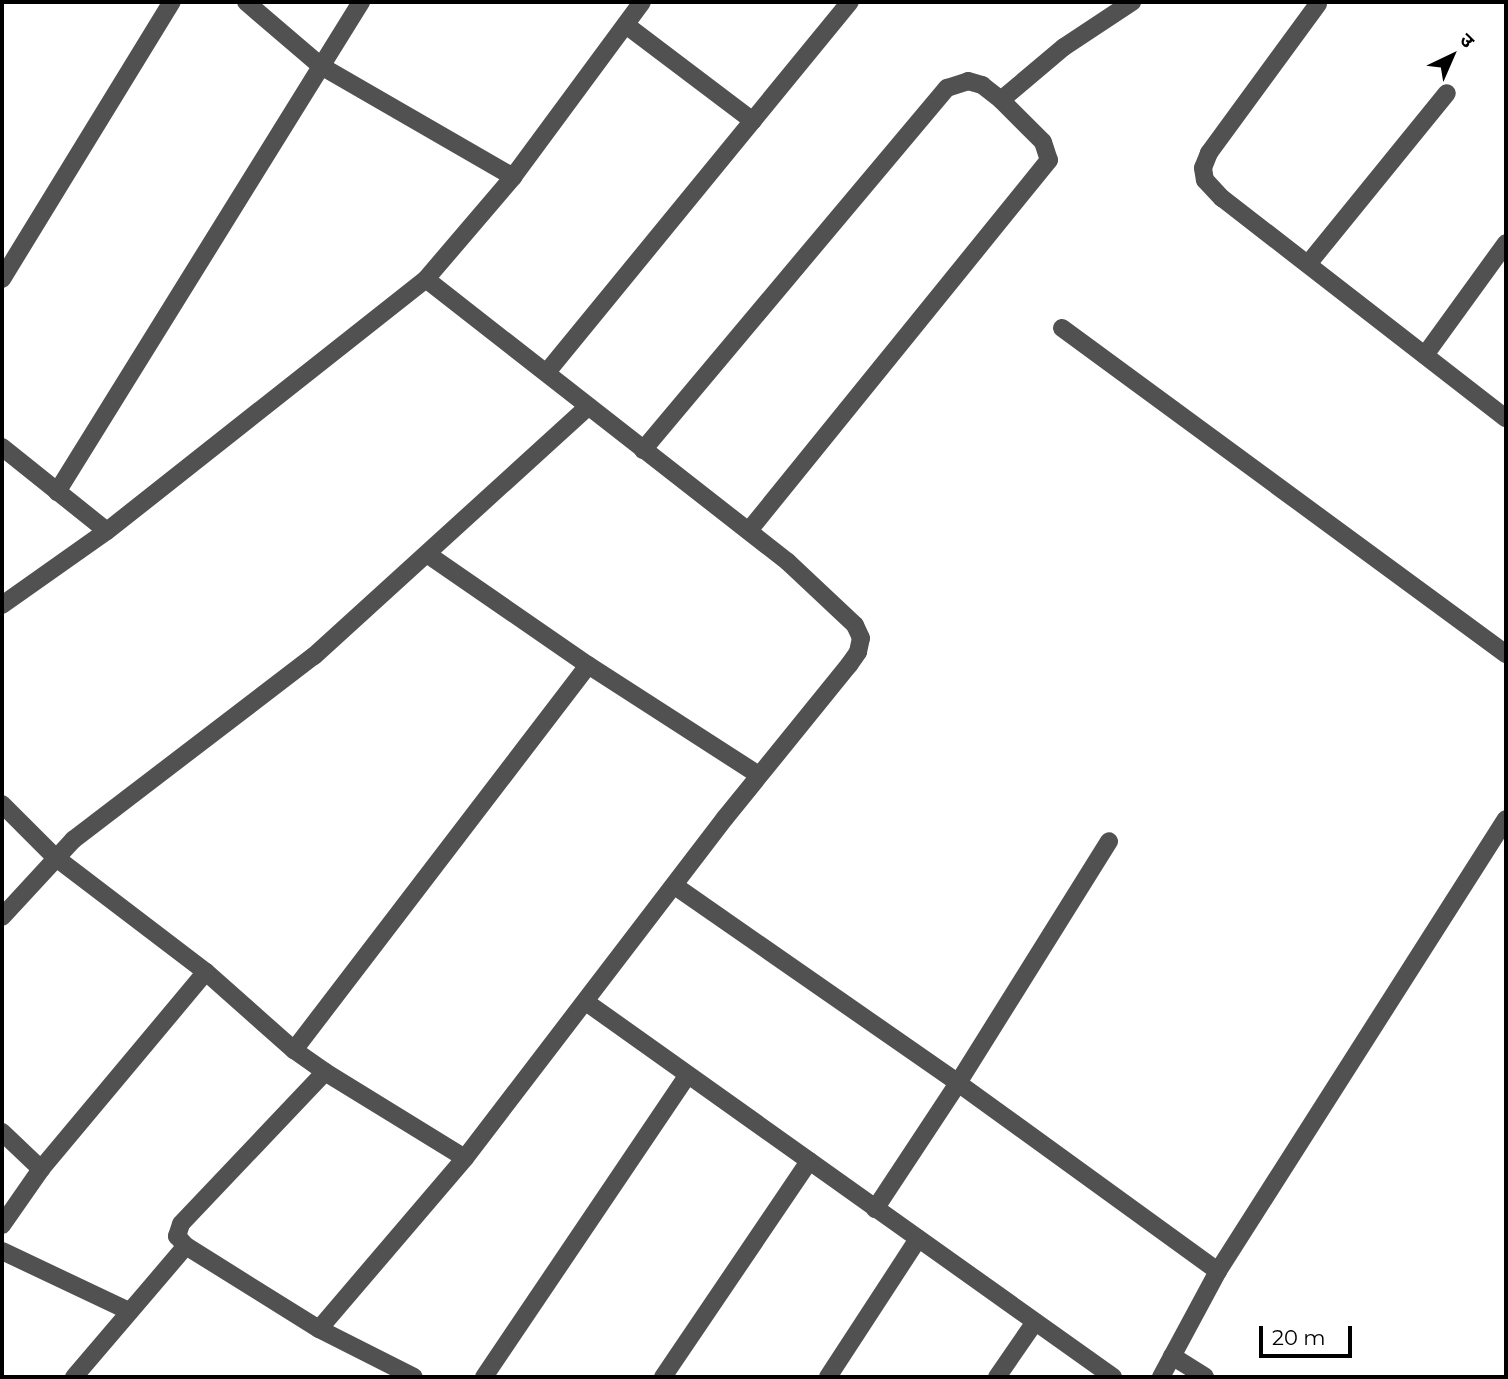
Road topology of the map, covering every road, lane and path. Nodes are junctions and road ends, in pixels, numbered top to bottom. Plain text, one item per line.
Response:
1 (172, 2) edge
2 (246, 2) edge
3 (361, 2) edge
4 (642, 2) edge
5 (850, 2) edge
6 (1132, 2) edge
7 (1318, 4) dead end
8 (626, 25) junction
9 (321, 66) junction
10 (1447, 93) dead end
11 (1001, 100) junction
12 (753, 121) junction
13 (513, 177) junction
14 (1506, 243) edge
15 (1308, 264) junction
16 (2, 279) edge
17 (426, 279) junction
18 (1062, 328) dead end
19 (1425, 355) junction
20 (547, 372) junction
21 (588, 407) junction
22 (1506, 418) edge
23 (2, 447) edge
24 (643, 450) junction
25 (57, 492) junction
26 (107, 531) junction
27 (749, 531) junction
28 (427, 554) junction
29 (2, 605) edge
30 (1506, 654) edge
31 (588, 665) junction
32 (759, 775) junction
33 (2, 804) edge
34 (1506, 819) edge
35 (1109, 841) dead end
36 (55, 857) junction
37 (675, 886) junction
38 (2, 917) edge
39 (206, 972) junction
40 (586, 1002) junction
41 (294, 1050) junction
42 (325, 1072) junction
43 (688, 1075) junction
44 (958, 1083) junction
45 (2, 1132) edge
46 (465, 1157) junction
47 (809, 1161) junction
48 (41, 1169) junction
49 (875, 1209) junction
50 (2, 1225) edge
51 (918, 1239) junction
52 (186, 1246) junction
53 (2, 1251) edge
54 (1218, 1271) junction
55 (129, 1311) junction
56 (1035, 1322) junction
57 (319, 1329) junction
58 (1172, 1356) junction
59 (78, 1376) edge
60 (414, 1377) edge
61 (484, 1377) edge
62 (663, 1377) edge
63 (828, 1377) edge
64 (997, 1377) edge
65 (1113, 1377) edge
66 (1161, 1377) edge
67 (1205, 1377) edge

1 - 16 street
2 - 9 street
3 - 9 street
4 - 8 street
5 - 12 street
6 - 11 street
7 - 15 street
8 - 12 street
8 - 13 street
9 - 13 street
9 - 25 street
10 - 15 street
11 - 24 street
11 - 27 street
12 - 20 street
13 - 17 street
14 - 19 street
15 - 19 street
17 - 20 street
17 - 26 street
18 - 30 street
19 - 22 street
20 - 21 street
21 - 24 street
21 - 28 street
23 - 25 street
24 - 27 street
25 - 26 street
26 - 29 street
27 - 32 street
28 - 31 street
28 - 36 street
31 - 32 street
31 - 41 street
32 - 37 street
33 - 36 street
34 - 54 street
35 - 44 street
36 - 38 street
36 - 39 street
37 - 40 street
37 - 44 street
39 - 41 street
39 - 48 street
40 - 43 street
40 - 46 street
41 - 42 street
42 - 46 street
42 - 52 street
43 - 47 street
43 - 61 street
44 - 49 street
44 - 54 street
45 - 48 street
46 - 57 street
47 - 49 street
47 - 62 street
48 - 50 street
49 - 51 street
51 - 56 street
51 - 63 street
52 - 55 street
52 - 57 street
53 - 55 street
54 - 58 street
55 - 59 street
56 - 64 street
56 - 65 street
57 - 60 street
58 - 66 street
58 - 67 street

